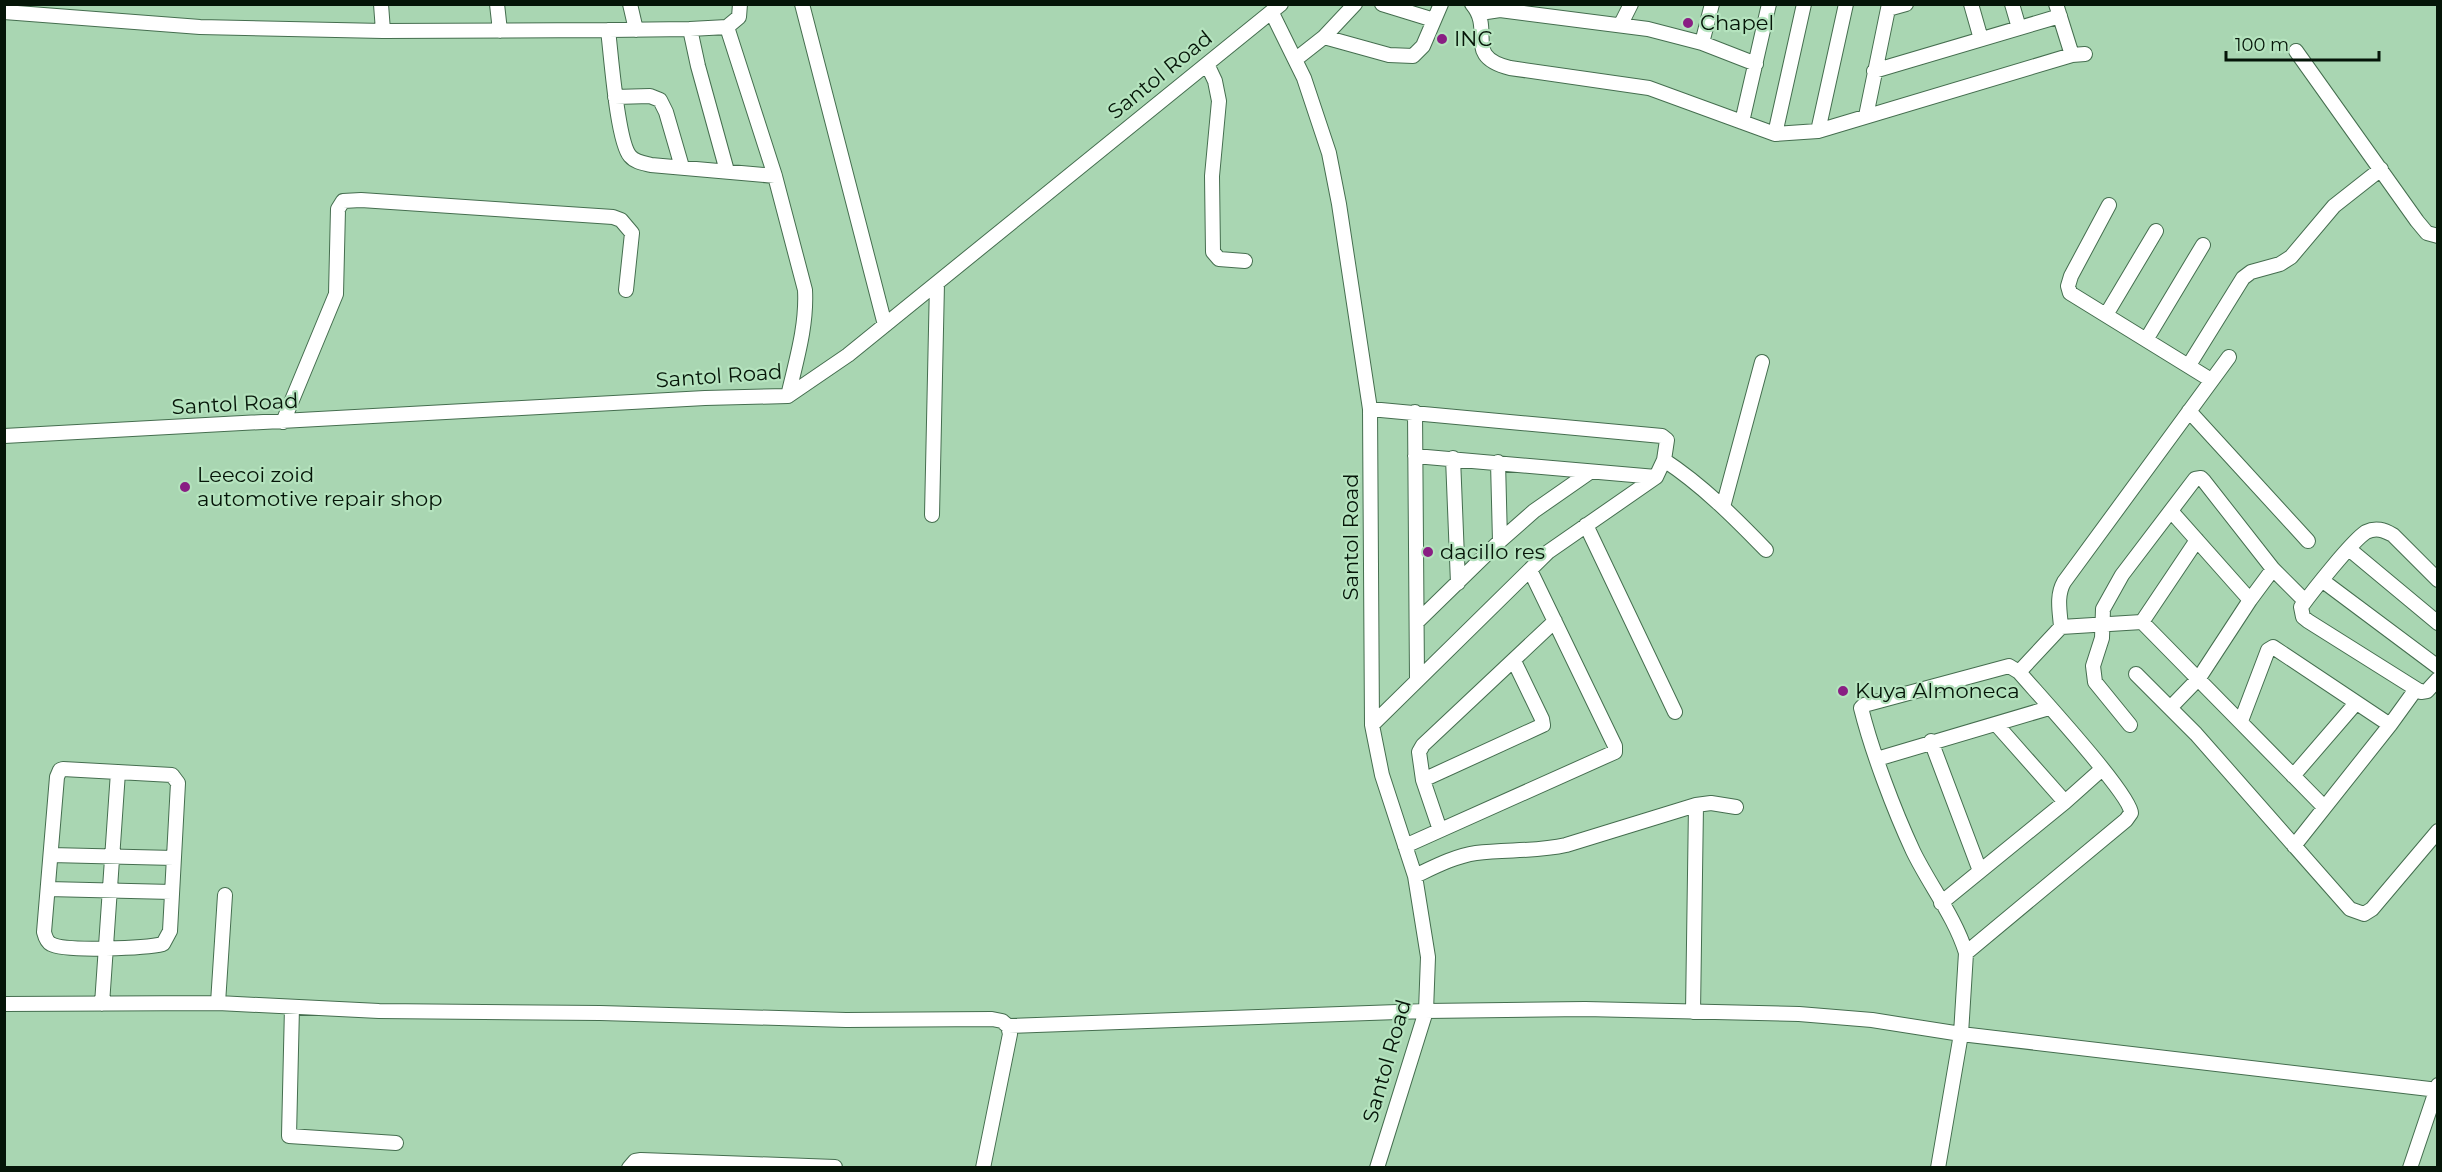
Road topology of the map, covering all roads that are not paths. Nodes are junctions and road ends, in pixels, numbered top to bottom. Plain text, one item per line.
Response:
1 (381, 4) edge
2 (497, 4) edge
3 (630, 4) edge
4 (740, 4) edge
5 (802, 4) edge
6 (1355, 4) edge
7 (1382, 4) edge
8 (1441, 4) edge
9 (1568, 4) edge
10 (1631, 4) edge
11 (1712, 4) edge
12 (1769, 4) edge
13 (1804, 4) edge
14 (1846, 4) edge
15 (1906, 4) edge
16 (1971, 4) edge
17 (2012, 4) edge
18 (1502, 7) edge
19 (1888, 7) edge
20 (1277, 9) edge
21 (1476, 9) edge
22 (2058, 10) edge
23 (4, 12) edge
24 (1562, 19) junction
25 (1434, 20) junction
26 (1622, 24) junction
27 (728, 27) junction
28 (2019, 28) junction
29 (690, 29) junction
30 (608, 30) junction
31 (636, 30) junction
32 (383, 31) junction
33 (500, 31) junction
34 (1324, 36) junction
35 (1981, 39) junction
36 (1702, 43) junction
37 (2296, 51) dead end
38 (1296, 59) junction
39 (1207, 64) junction
40 (1756, 64) junction
41 (1874, 71) junction
42 (615, 97) junction
43 (1866, 116) junction
44 (1742, 122) junction
45 (1818, 131) junction
46 (1775, 134) junction
47 (682, 167) junction
48 (2381, 169) junction
49 (727, 171) junction
50 (775, 176) junction
51 (2109, 205) dead end
52 (2156, 231) dead end
53 (2438, 236) edge
54 (2203, 245) dead end
55 (1245, 261) dead end
56 (937, 284) junction
57 (627, 290) dead end
58 (2106, 315) junction
59 (885, 325) junction
60 (2146, 340) junction
61 (2229, 357) dead end
62 (1762, 362) dead end
63 (2189, 365) junction
64 (2211, 380) junction
65 (788, 396) junction
66 (1371, 409) junction
67 (2189, 411) junction
68 (1415, 412) junction
69 (283, 422) junction
70 (4, 436) edge
71 (1415, 456) junction
72 (1453, 458) junction
73 (1664, 460) junction
74 (1498, 462) junction
75 (1590, 472) junction
76 (1656, 477) junction
77 (1724, 507) junction
78 (2171, 510) junction
79 (932, 515) dead end
80 (1586, 525) junction
81 (2197, 540) junction
82 (1500, 541) junction
83 (2308, 541) dead end
84 (2349, 549) junction
85 (1766, 550) dead end
86 (2273, 569) junction
87 (1530, 570) junction
88 (2438, 579) edge
89 (2323, 581) junction
90 (1458, 583) junction
91 (2250, 600) junction
92 (2305, 601) junction
93 (1418, 621) junction
94 (1555, 621) junction
95 (2142, 622) junction
96 (2438, 623) edge
97 (2102, 624) junction
98 (2061, 627) junction
99 (1514, 661) junction
100 (2438, 667) edge
101 (2019, 672) junction
102 (2136, 674) dead end
103 (2199, 678) junction
104 (2438, 679) edge
105 (1417, 680) junction
106 (2416, 689) junction
107 (2356, 703) junction
108 (2049, 708) junction
109 (2170, 708) junction
110 (1675, 712) dead end
111 (2241, 721) junction
112 (1996, 724) junction
113 (1372, 725) junction
114 (2130, 725) dead end
115 (2390, 725) junction
116 (1931, 741) junction
117 (1877, 759) junction
118 (2102, 769) junction
119 (118, 772) junction
120 (2293, 776) junction
121 (1423, 780) junction
122 (2065, 802) junction
123 (1696, 804) junction
124 (1736, 807) dead end
125 (2324, 807) junction
126 (1440, 830) junction
127 (2438, 831) edge
128 (1405, 846) junction
129 (2294, 846) junction
130 (51, 855) junction
131 (112, 857) junction
132 (174, 858) junction
133 (1980, 871) junction
134 (1415, 876) junction
135 (48, 889) junction
136 (109, 890) junction
137 (172, 892) junction
138 (225, 895) dead end
139 (1941, 903) junction
140 (105, 948) junction
141 (1966, 953) junction
142 (218, 1003) junction
143 (4, 1004) edge
144 (102, 1004) junction
145 (292, 1007) junction
146 (1426, 1011) junction
147 (1693, 1012) junction
148 (1008, 1026) junction
149 (1961, 1034) junction
150 (2436, 1088) edge
151 (396, 1143) dead end
152 (630, 1167) edge
153 (836, 1167) edge
154 (983, 1167) edge
155 (1377, 1167) edge
156 (1938, 1167) edge
157 (2410, 1167) edge

1 - 32 street
2 - 33 street
3 - 31 street
4 - 27 street
5 - 59 street
6 - 34 street
7 - 25 street
8 - 25 street
9 - 24 street
10 - 26 street
11 - 36 street
12 - 40 street
13 - 46 street
14 - 45 street
15 - 19 street
16 - 35 street
17 - 28 street
18 - 21 street
18 - 24 street
19 - 41 street
20 - 38 street, Santol Road
20 - 39 street, Santol Road
21 - 44 street
22 - 28 street
22 - 43 street
23 - 32 street
24 - 26 street
25 - 34 street
26 - 36 street
27 - 29 street
27 - 50 street
28 - 35 street
29 - 31 street
29 - 49 street
30 - 31 street
30 - 33 street
30 - 42 street
32 - 33 street
34 - 38 street
35 - 41 street
36 - 40 street
37 - 48 street
38 - 66 street, Santol Road
39 - 55 street
39 - 56 street, Santol Road
40 - 44 street
41 - 43 street
42 - 47 street
42 - 47 street
43 - 45 street
44 - 46 street
45 - 46 street
47 - 49 street
48 - 53 street
48 - 63 street
49 - 50 street
50 - 65 street
51 - 58 street
52 - 58 street
54 - 60 street
56 - 59 street, Santol Road
56 - 79 street
57 - 69 street
58 - 60 street
59 - 65 street, Santol Road
60 - 63 street
61 - 64 street
62 - 77 street
63 - 64 street
64 - 67 street
65 - 69 street, Santol Road
66 - 68 street
66 - 113 street, Santol Road
67 - 83 street
67 - 98 street
68 - 71 street
68 - 73 street
69 - 70 street, Santol Road
71 - 72 street
71 - 93 street
72 - 74 street
72 - 90 street
73 - 76 street
73 - 77 street
74 - 75 street
74 - 82 street
75 - 76 street
75 - 82 street
76 - 80 street
77 - 85 street
78 - 81 street
78 - 86 street
78 - 97 street
80 - 87 street
80 - 110 street
81 - 91 street
81 - 95 street
82 - 90 street
84 - 88 street
84 - 89 street
84 - 96 street
86 - 91 street
86 - 92 street
87 - 94 street
87 - 105 street
89 - 92 street
89 - 100 street
90 - 93 street
91 - 103 street
92 - 106 street
93 - 105 street
94 - 99 street
94 - 126 street
95 - 97 street
95 - 103 street
97 - 98 street
97 - 114 street
98 - 101 street
99 - 121 street
99 - 121 street
101 - 108 street
101 - 117 street
102 - 109 street
103 - 109 street
103 - 111 street
104 - 106 street
105 - 113 street
106 - 115 street
107 - 111 street
107 - 115 street
107 - 120 street
108 - 112 street
108 - 118 street
109 - 129 street
111 - 120 street
112 - 116 street
112 - 122 street
113 - 128 street, Santol Road
115 - 125 street
116 - 117 street
116 - 133 street
117 - 139 street
118 - 122 street
118 - 141 street
119 - 130 street
119 - 131 street
119 - 132 street
120 - 125 street
121 - 126 street
122 - 133 street
123 - 124 street
123 - 134 street
123 - 147 street
125 - 129 street
126 - 128 street
127 - 129 street
128 - 134 street, Santol Road
130 - 131 street
130 - 135 street
131 - 132 street
131 - 136 street
132 - 137 street
133 - 139 street
134 - 146 street, Santol Road
135 - 136 street
135 - 140 street
136 - 137 street
136 - 140 street
137 - 140 street
138 - 142 street
139 - 141 street
140 - 144 street
141 - 149 street
142 - 144 street
142 - 145 street
143 - 144 street
145 - 148 street
145 - 151 street
146 - 147 street
146 - 148 street
146 - 155 street, Santol Road
147 - 149 street
148 - 154 street
149 - 150 street
149 - 156 street
150 - 157 street
152 - 153 street

